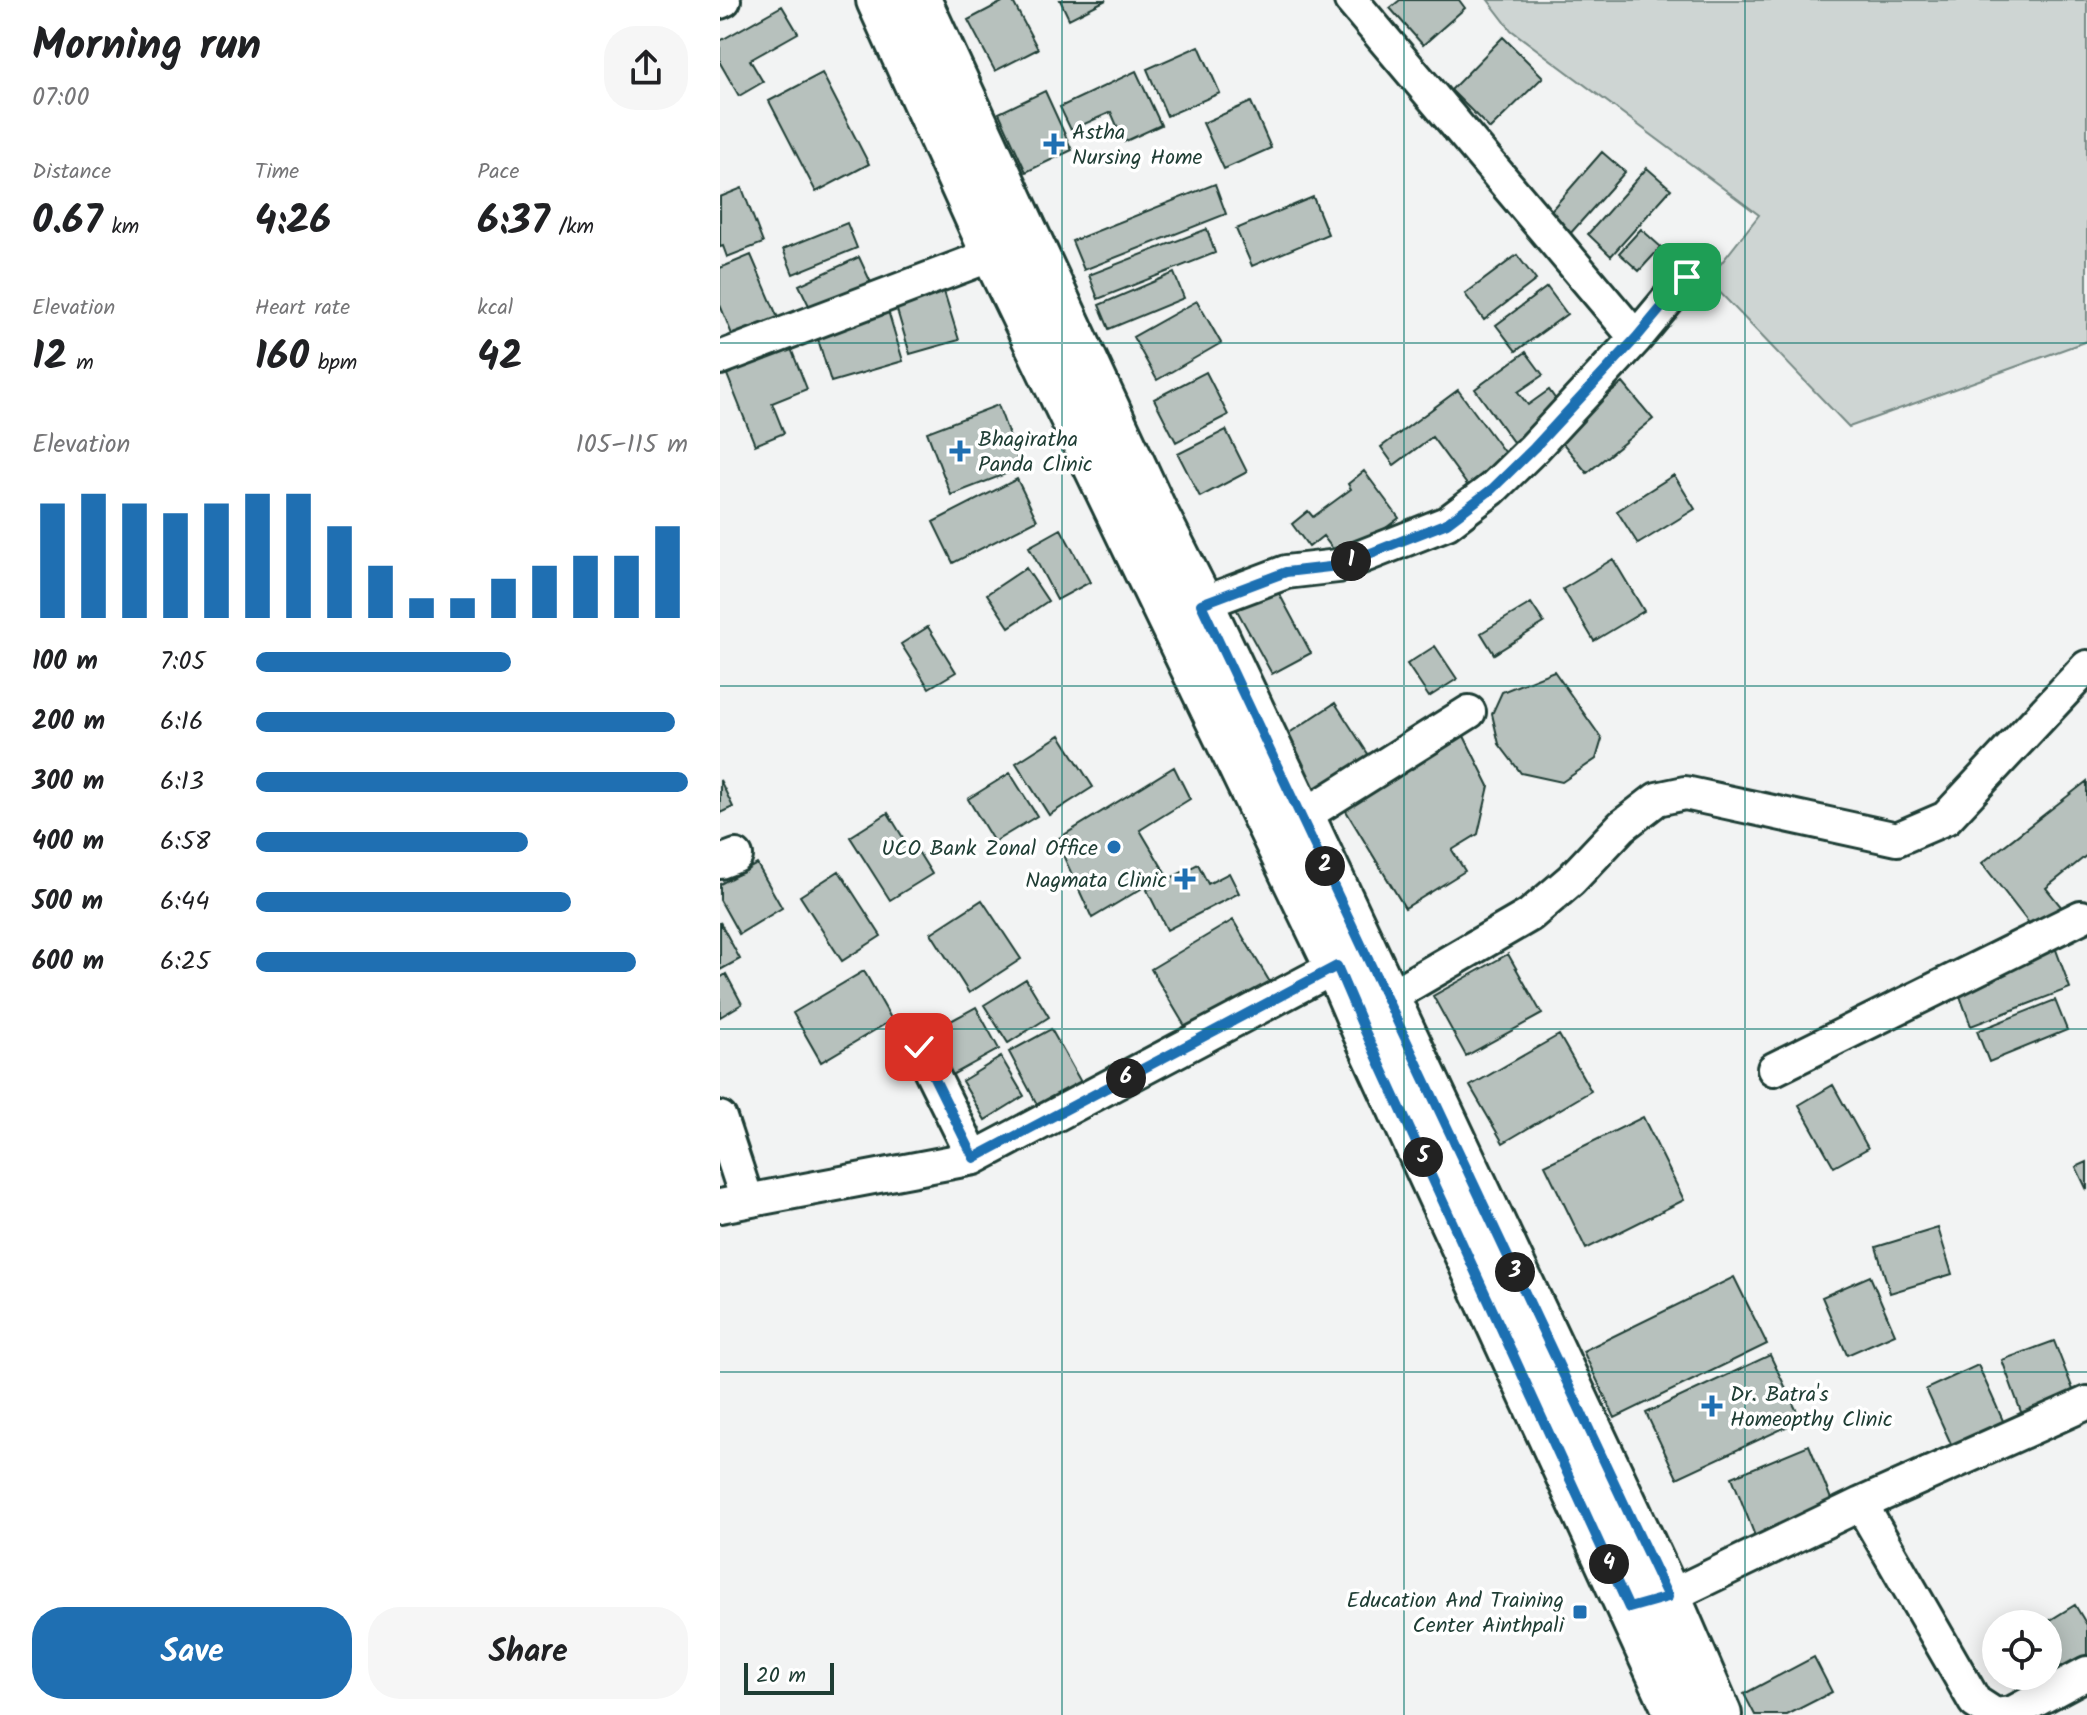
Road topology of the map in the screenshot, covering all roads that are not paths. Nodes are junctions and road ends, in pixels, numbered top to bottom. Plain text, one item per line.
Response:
1 (879, 0) edge
2 (918, 0) edge
3 (1351, 0) edge
4 (994, 254) junction
5 (1687, 277) dead end
6 (1636, 338) junction
7 (720, 358) edge
8 (1201, 604) junction
9 (2087, 667) edge
10 (1469, 712) dead end
11 (1302, 817) junction
12 (2085, 922) edge
13 (1337, 966) junction
14 (1387, 998) junction
15 (919, 1047) dead end
16 (1774, 1069) dead end
17 (720, 1118) edge
18 (974, 1158) junction
19 (734, 1203) edge
20 (2087, 1403) edge
21 (1861, 1504) junction
22 (1648, 1603) junction
23 (2087, 1673) edge
24 (1678, 1715) edge
25 (1719, 1715) edge

1 - 4 main road
2 - 8 main road
3 - 6 street
4 - 7 street
4 - 13 main road
5 - 6 street
6 - 8 street
8 - 11 main road
9 - 14 street
10 - 11 street
11 - 14 main road
12 - 16 street
13 - 18 street
13 - 22 main road
14 - 22 main road
15 - 18 street
17 - 19 street
18 - 19 street
20 - 21 street
21 - 22 street
21 - 23 street
22 - 24 main road
22 - 25 main road

